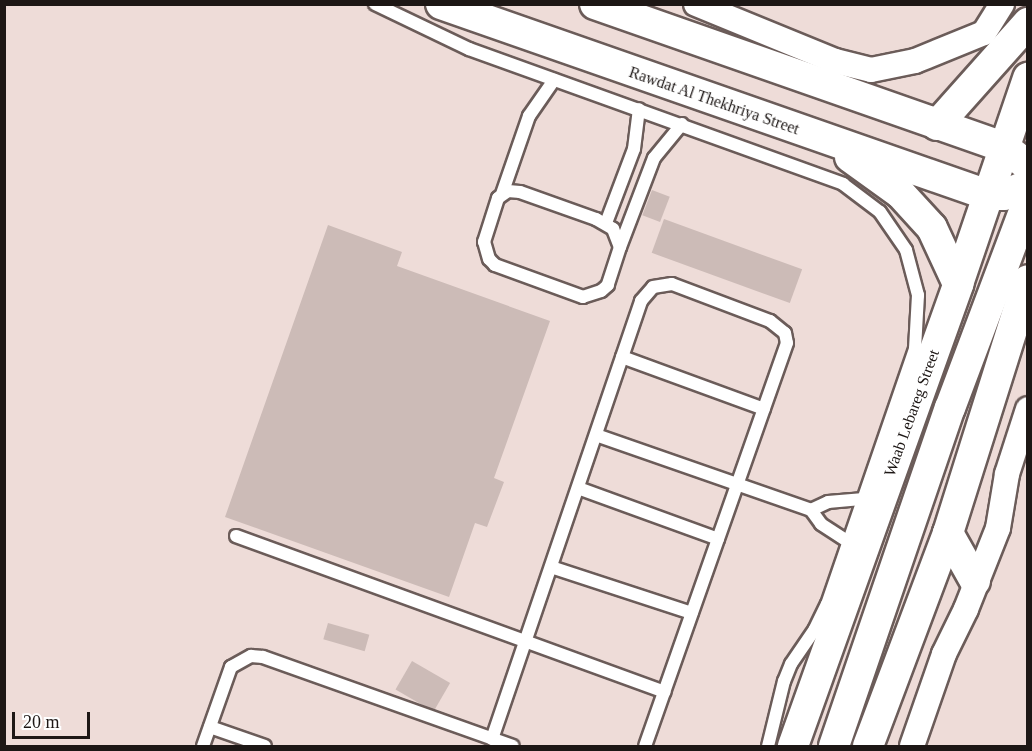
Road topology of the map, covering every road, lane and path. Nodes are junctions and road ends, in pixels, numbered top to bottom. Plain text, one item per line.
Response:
1 (375, 4) edge
2 (441, 4) edge
3 (595, 4) edge
4 (696, 4) edge
5 (1002, 4) edge
6 (1028, 23) edge
7 (1028, 78) edge
8 (554, 80) junction
9 (639, 109) junction
10 (682, 124) junction
11 (937, 125) junction
12 (814, 136) junction
13 (1004, 147) junction
14 (1028, 166) edge
15 (1028, 185) edge
16 (502, 194) junction
17 (988, 195) junction
18 (1028, 200) edge
19 (606, 223) junction
20 (621, 248) junction
21 (1028, 280) edge
22 (958, 285) junction
23 (622, 357) junction
24 (764, 409) junction
25 (1026, 423) edge
26 (596, 435) junction
27 (737, 486) junction
28 (578, 488) junction
29 (864, 499) junction
30 (812, 510) junction
31 (948, 533) junction
32 (236, 536) dead end
33 (718, 539) junction
34 (849, 542) junction
35 (551, 567) junction
36 (975, 581) junction
37 (692, 613) junction
38 (525, 642) junction
39 (664, 692) junction
40 (210, 727) junction
41 (492, 739) junction
42 (203, 747) edge
43 (265, 747) edge
44 (513, 747) edge
45 (645, 747) edge
46 (768, 747) edge
47 (792, 747) edge
48 (834, 747) edge
49 (868, 747) edge
50 (912, 747) edge

1 - 8 lane
2 - 12 street, Rawdat Al Thekhriya Street
3 - 11 street
4 - 5 street
6 - 11 street
7 - 13 street, Waab Lebareg Street
8 - 9 lane
8 - 16 lane
9 - 10 lane
9 - 19 lane
10 - 20 lane
10 - 29 lane
11 - 13 street
12 - 17 street, Rawdat Al Thekhriya Street
12 - 22 street
13 - 14 street
13 - 17 street, Waab Lebareg Street
15 - 17 street
16 - 19 lane
16 - 20 lane
17 - 22 street, Waab Lebareg Street
18 - 48 street
19 - 20 lane
21 - 31 street
22 - 47 street, Waab Lebareg Street
23 - 24 lane
23 - 24 lane
23 - 26 lane
24 - 27 lane
25 - 36 street
26 - 27 lane
26 - 28 lane
27 - 30 lane
27 - 33 lane
28 - 33 lane
28 - 35 lane
29 - 30 lane
29 - 34 lane
30 - 34 lane
31 - 36 street
31 - 49 street
32 - 38 lane
33 - 37 lane
34 - 46 lane
35 - 37 lane
35 - 38 lane
36 - 50 street
37 - 39 lane
38 - 39 lane
38 - 41 lane
39 - 45 lane
40 - 41 lane
40 - 42 lane
40 - 43 lane
41 - 44 lane

